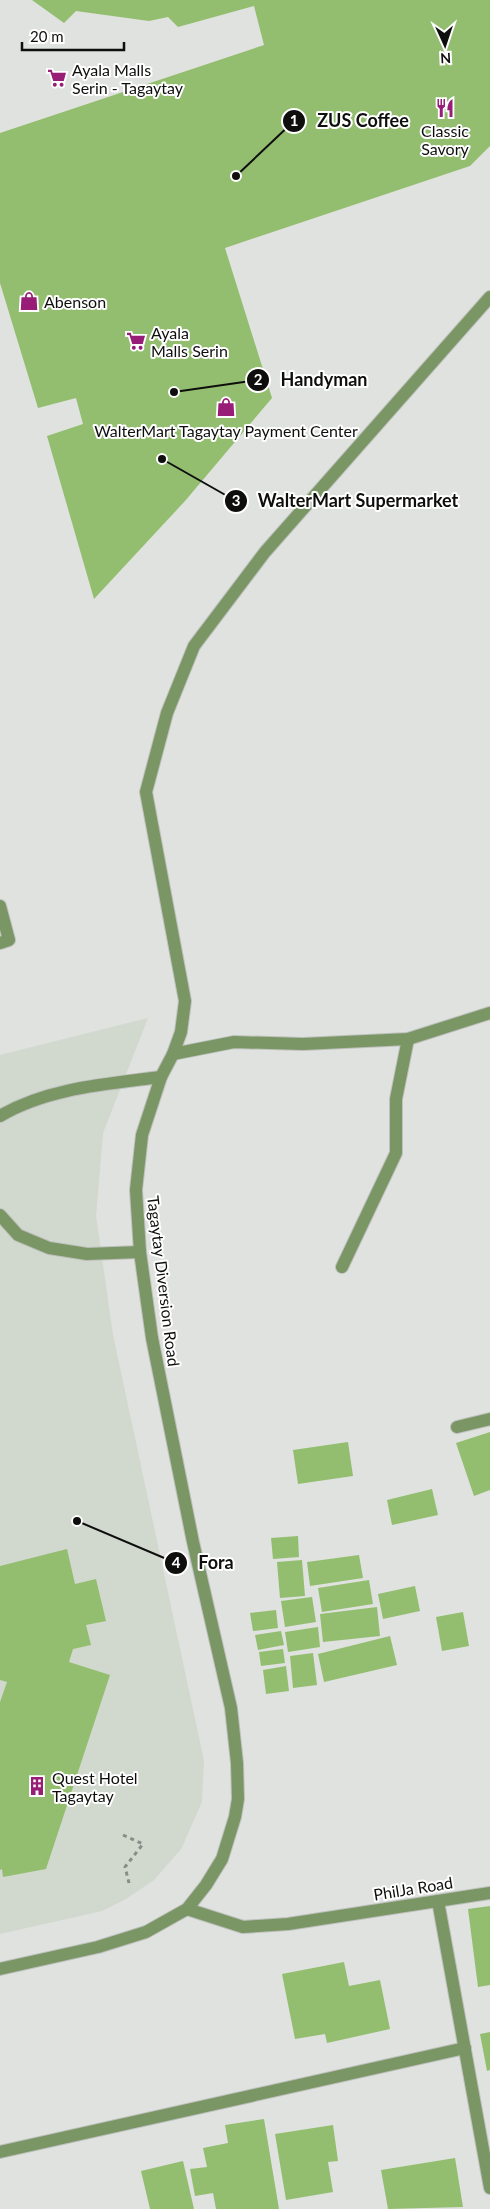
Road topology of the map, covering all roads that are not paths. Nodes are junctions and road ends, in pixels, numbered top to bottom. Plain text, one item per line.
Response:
1 (490, 297) edge
2 (0, 906) edge
3 (0, 943) edge
4 (490, 1013) edge
5 (408, 1039) junction
6 (174, 1054) junction
7 (161, 1077) junction
8 (0, 1116) edge
9 (0, 1215) edge
10 (140, 1252) junction
11 (342, 1268) dead end
12 (490, 1419) edge
13 (457, 1427) dead end
14 (490, 1893) edge
15 (438, 1901) junction
16 (187, 1909) junction
17 (0, 1969) edge
18 (465, 2048) junction
19 (0, 2152) edge
20 (490, 2188) edge

1 - 6 street, Tagaytay Diversion Road
2 - 3 street
4 - 5 street
5 - 6 street
5 - 11 street
6 - 7 street, Tagaytay Diversion Road
7 - 8 street
7 - 10 street, Tagaytay Diversion Road
9 - 10 street
10 - 16 street, Tagaytay Diversion Road
12 - 13 street
14 - 15 street, PhilJa Road
15 - 16 street, PhilJa Road
15 - 18 street
16 - 17 street, Tagaytay Diversion Road
18 - 19 street
18 - 20 street

